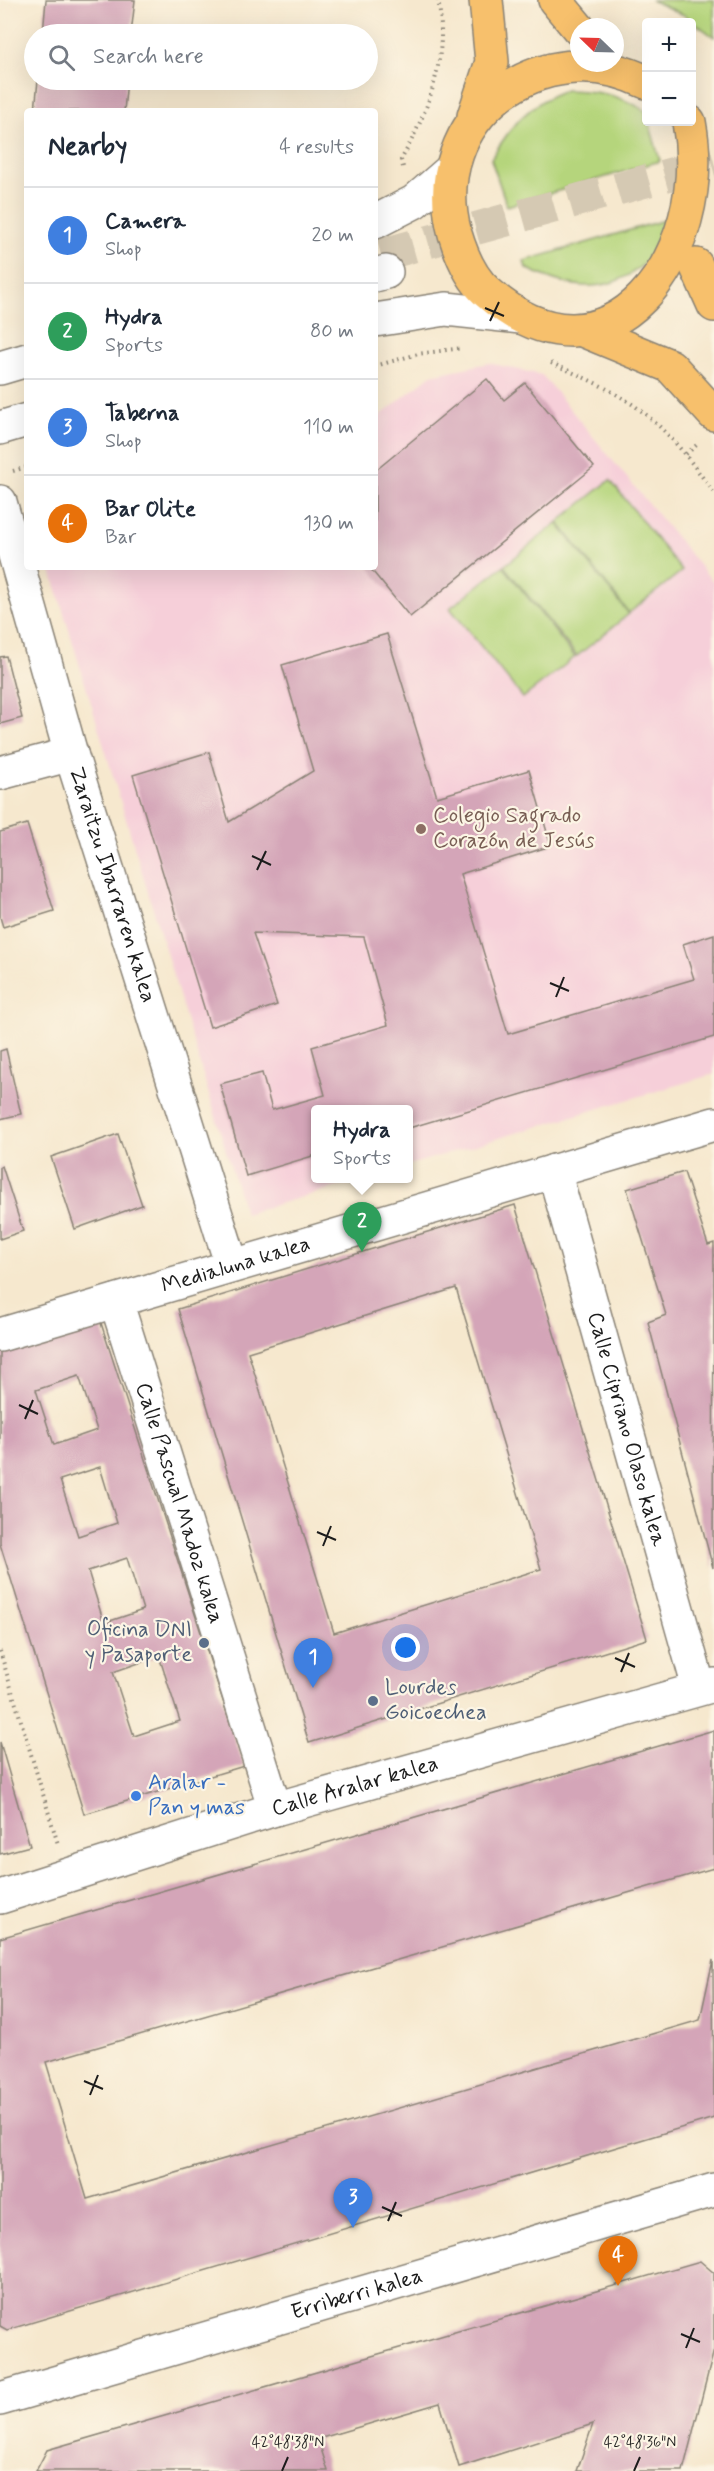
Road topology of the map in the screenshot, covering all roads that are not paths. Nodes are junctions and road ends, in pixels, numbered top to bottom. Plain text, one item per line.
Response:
1 (486, 0) edge
2 (555, 0) edge
3 (570, 18) edge
4 (570, 66) edge
5 (622, 72) edge
6 (642, 80) edge
7 (472, 123) junction
8 (692, 126) edge
9 (452, 169) junction
10 (378, 220) edge
11 (696, 265) junction
12 (714, 304) edge
13 (521, 317) junction
14 (378, 320) edge
15 (585, 331) junction
16 (24, 337) edge
17 (0, 344) edge
18 (24, 361) edge
19 (0, 368) edge
20 (24, 379) edge
21 (0, 386) edge
22 (714, 414) edge
23 (24, 421) edge
24 (0, 428) edge
25 (0, 502) edge
26 (71, 754) junction
27 (0, 773) edge
28 (714, 1124) edge
29 (554, 1171) junction
30 (232, 1266) junction
31 (116, 1301) junction
32 (0, 1335) edge
33 (707, 1686) edge
34 (275, 1809) junction
35 (0, 1897) edge
36 (714, 2190) edge
37 (0, 2399) edge

1 - 7 main road
2 - 3 main road
4 - 7 main road
5 - 6 main road
7 - 9 main road
8 - 11 main road
9 - 10 street
9 - 13 main road
11 - 12 main road
11 - 15 main road
13 - 14 street
13 - 15 main road
15 - 22 main road
16 - 17 street
18 - 19 street
20 - 21 street
23 - 24 street
25 - 26 street, Zaraitzu Ibarraren kalea
26 - 27 street
26 - 30 street, Zaraitzu Ibarraren kalea
28 - 29 street, Medialuna kalea
29 - 30 street, Medialuna kalea
29 - 33 street, Calle Cipriano Olaso kalea
30 - 31 street, Medialuna kalea
31 - 32 street, Medialuna kalea
31 - 34 street, Calle Pascual Madoz kalea
33 - 34 street, Calle Aralar kalea
34 - 35 street, Calle Aralar kalea
36 - 37 street, Erriberri kalea

